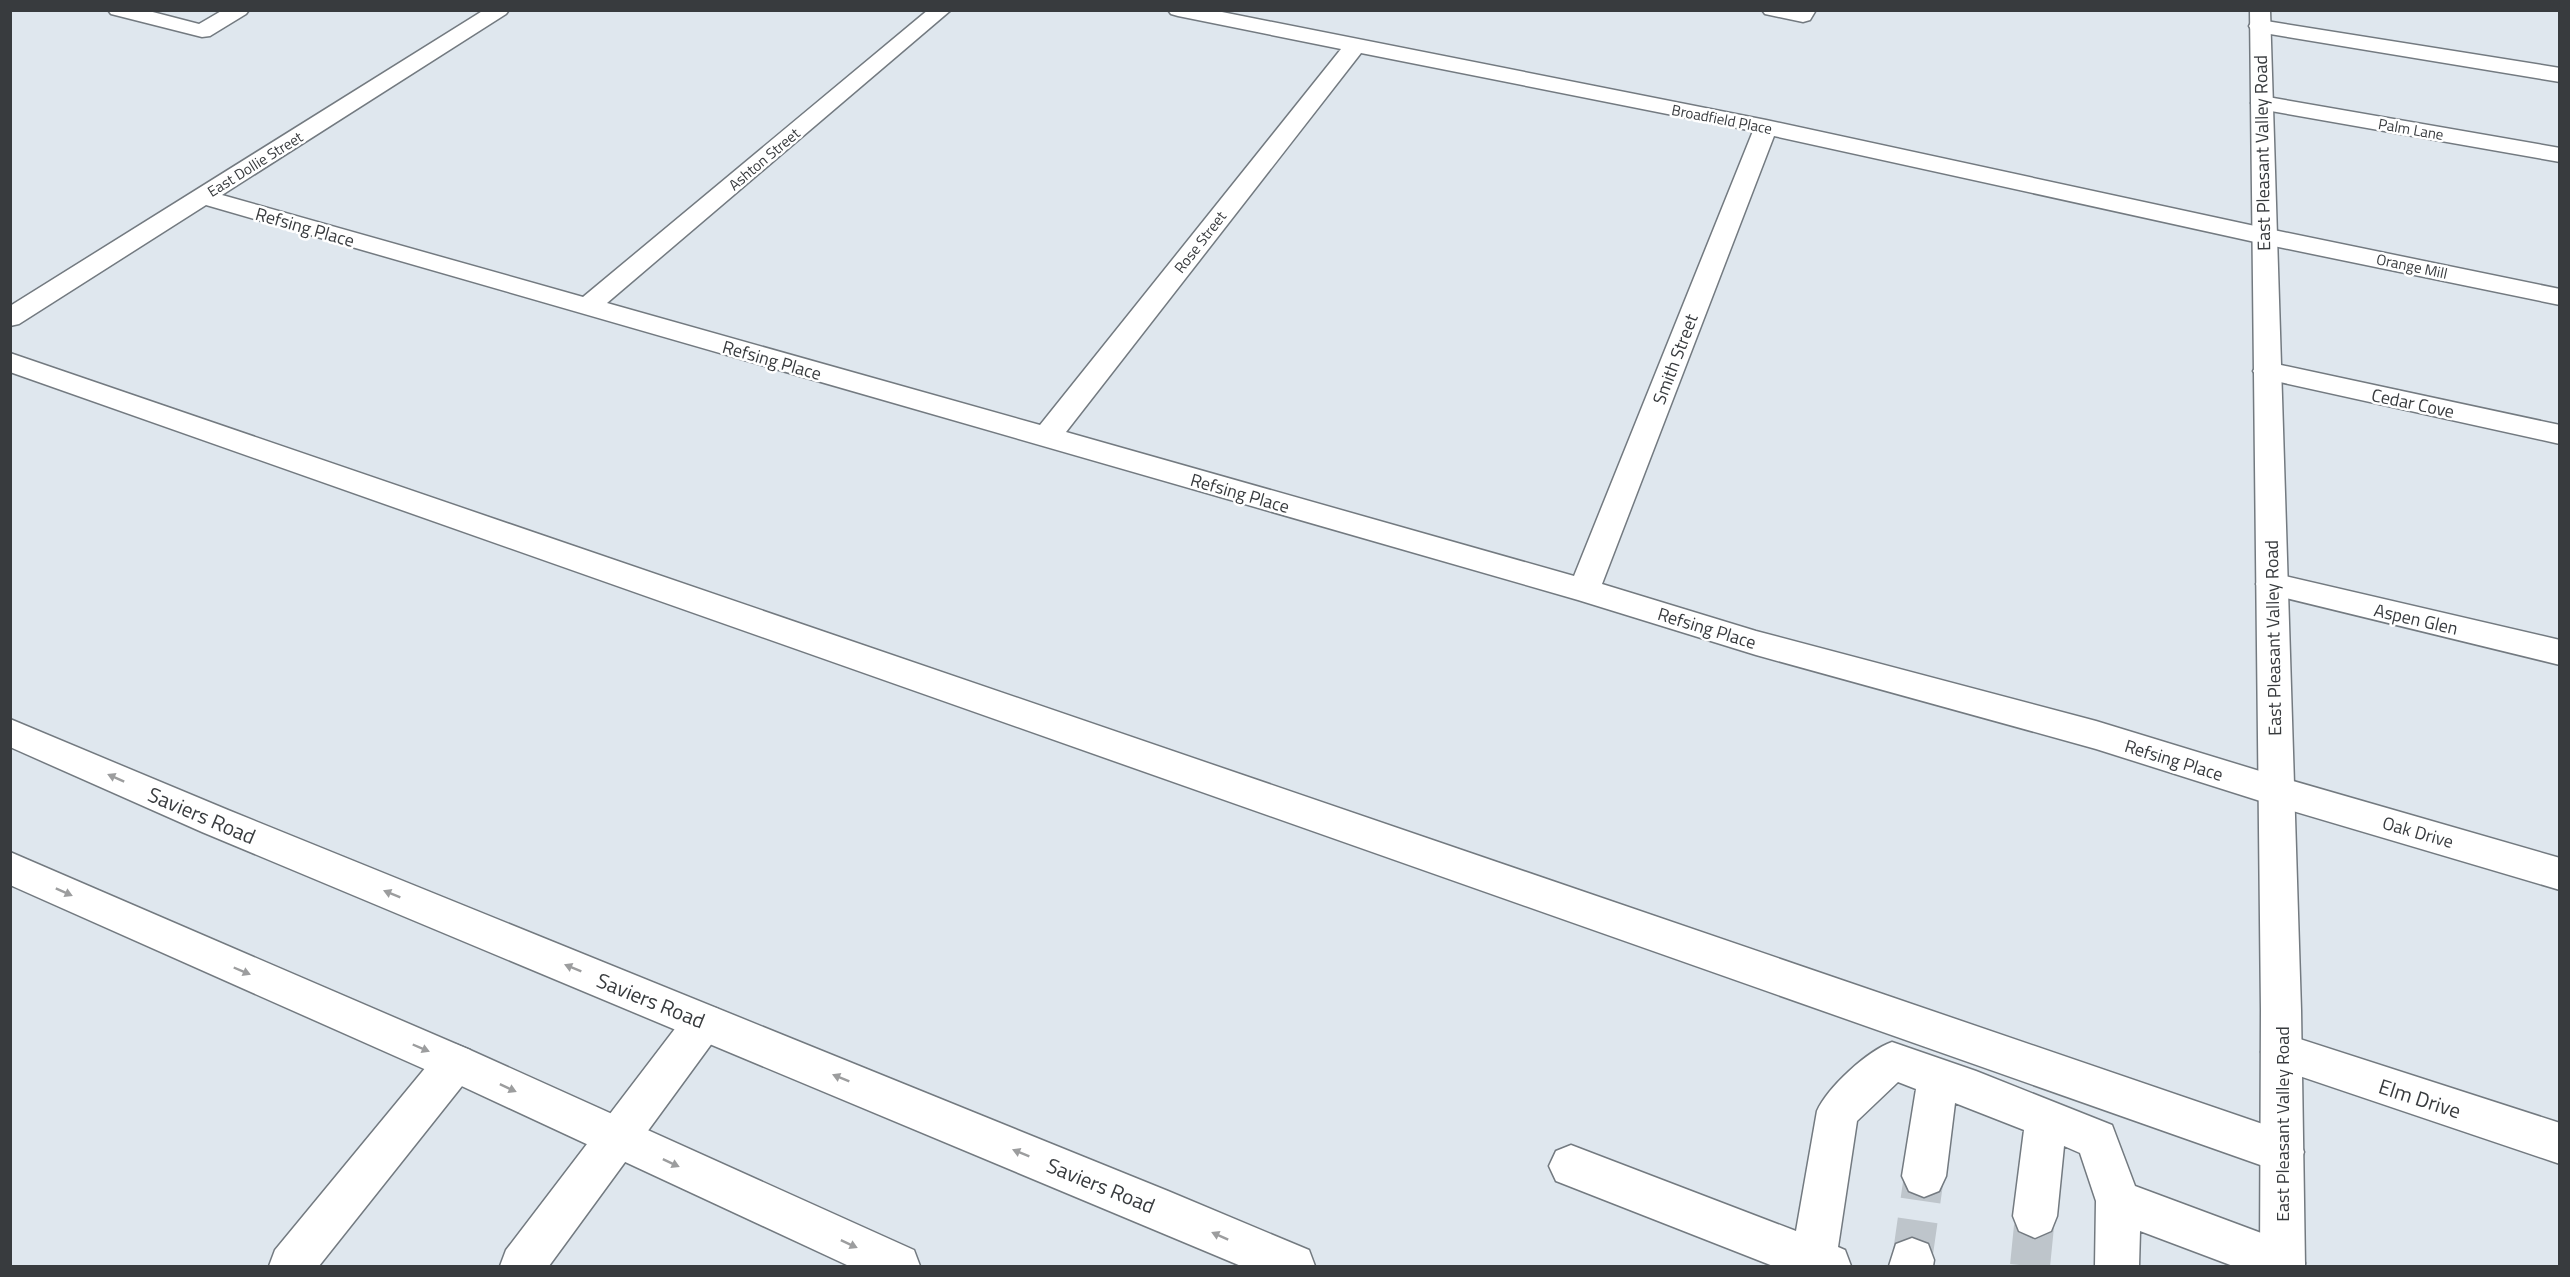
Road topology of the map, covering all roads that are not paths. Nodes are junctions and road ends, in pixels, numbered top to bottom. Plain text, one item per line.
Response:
1 (118, 10) edge
2 (239, 10) edge
3 (499, 10) edge
4 (941, 10) edge
5 (1178, 10) edge
6 (1772, 10) edge
7 (1806, 10) edge
8 (2260, 18) edge
9 (1355, 46) junction
10 (2559, 75) edge
11 (2262, 103) junction
12 (1766, 127) junction
13 (2559, 155) edge
14 (203, 197) junction
15 (2264, 236) junction
16 (2559, 297) edge
17 (587, 307) junction
18 (10, 318) edge
19 (10, 362) edge
20 (2266, 371) junction
21 (2559, 435) edge
22 (1046, 438) junction
23 (2272, 584) junction
24 (1584, 590) junction
25 (2559, 653) edge
26 (10, 732) edge
27 (2276, 791) junction
28 (10, 868) edge
29 (2559, 874) edge
30 (704, 1022) junction
31 (1984, 1048) junction
32 (2281, 1052) junction
33 (455, 1063) junction
34 (1957, 1084) junction
35 (2046, 1119) junction
36 (618, 1138) junction
37 (2559, 1144) edge
38 (2283, 1152) junction
39 (1570, 1167) dead end
40 (1924, 1176) tunnel mouth
41 (2118, 1201) junction
42 (2035, 1216) tunnel mouth
43 (1818, 1264) edge
44 (2283, 1265) edge
45 (291, 1266) edge
46 (522, 1266) edge
47 (898, 1266) edge
48 (1293, 1266) edge
49 (2117, 1266) edge

1 - 2 street
3 - 14 street, East Dollie Street
4 - 17 street, Ashton Street
5 - 9 street, Broadfield Place
6 - 7 street
8 - 10 street
8 - 11 street, East Pleasant Valley Road
9 - 12 street, Broadfield Place
9 - 22 street, Rose Street
11 - 13 street, Palm Lane
11 - 15 street, East Pleasant Valley Road
12 - 15 street, Broadfield Place
12 - 24 street, Smith Street
14 - 17 street, Refsing Place
14 - 18 street, East Dollie Street
15 - 16 street, Orange Mill
15 - 20 street, East Pleasant Valley Road
17 - 22 street, Refsing Place
19 - 31 street
20 - 21 street, Cedar Cove
20 - 23 street, East Pleasant Valley Road
22 - 24 street, Refsing Place
23 - 25 street, Aspen Glen
23 - 27 street, East Pleasant Valley Road
24 - 27 street, Refsing Place
30 -> 26 street, Saviers Road
27 - 29 street, Oak Drive
27 - 32 street, East Pleasant Valley Road
28 -> 33 street
30 - 36 street
48 -> 30 street, Saviers Road
31 - 34 street
31 - 38 street
32 - 37 street, Elm Drive
32 - 38 street, East Pleasant Valley Road
33 -> 36 street
33 - 45 street
34 - 35 street
34 - 40 street
34 - 43 street
35 - 41 street
35 - 42 street
36 - 46 street
36 -> 47 street
38 - 44 street, East Pleasant Valley Road
39 - 43 street
41 - 44 street
41 - 49 street

